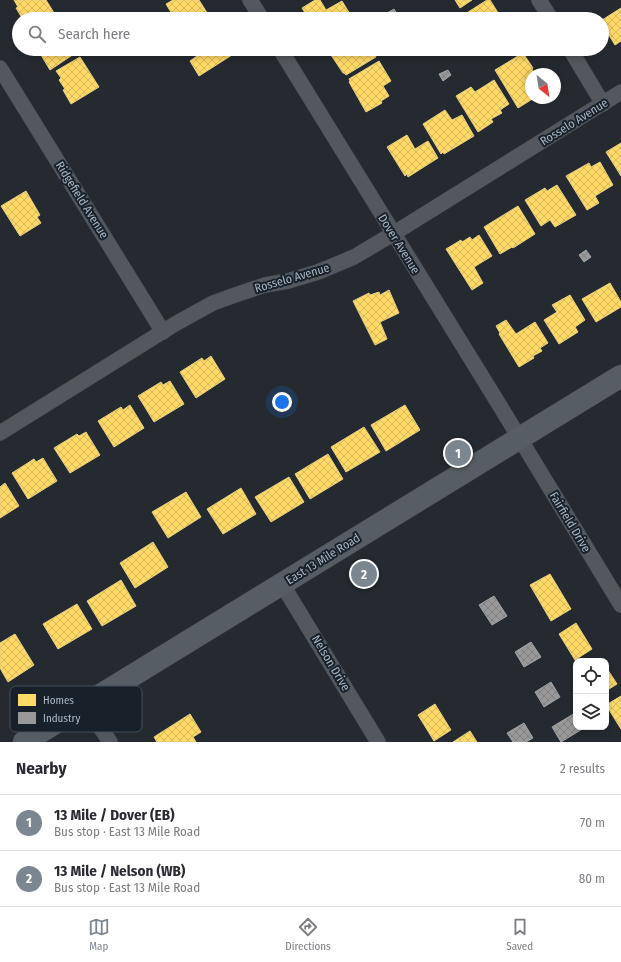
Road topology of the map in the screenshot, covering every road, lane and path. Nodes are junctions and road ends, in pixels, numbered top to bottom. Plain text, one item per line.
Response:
1 (250, 0) edge
2 (539, 0) edge
3 (258, 12) edge
4 (547, 12) edge
5 (284, 56) edge
6 (574, 56) edge
7 (0, 68) edge
8 (621, 92) edge
9 (603, 104) junction
10 (393, 234) junction
11 (163, 332) junction
12 (621, 376) edge
13 (0, 433) edge
14 (520, 438) junction
15 (282, 584) junction
16 (621, 605) edge
17 (115, 686) edge
18 (40, 732) edge
19 (103, 732) edge
20 (24, 742) edge
21 (110, 742) edge
22 (378, 742) edge

1 - 3 street
2 - 4 street
5 - 10 street, Dover Avenue
6 - 9 street
7 - 11 street, Ridgefield Avenue
8 - 9 street, Rosselo Avenue
9 - 10 street, Rosselo Avenue
10 - 11 street, Rosselo Avenue
10 - 14 street, Dover Avenue
11 - 13 street, Rosselo Avenue
12 - 14 main road, East 13 Mile Road
14 - 15 main road, East 13 Mile Road
14 - 16 street, Fairfield Drive
15 - 17 main road, East 13 Mile Road
15 - 22 street, Nelson Drive
18 - 20 main road, East 13 Mile Road
19 - 21 street

